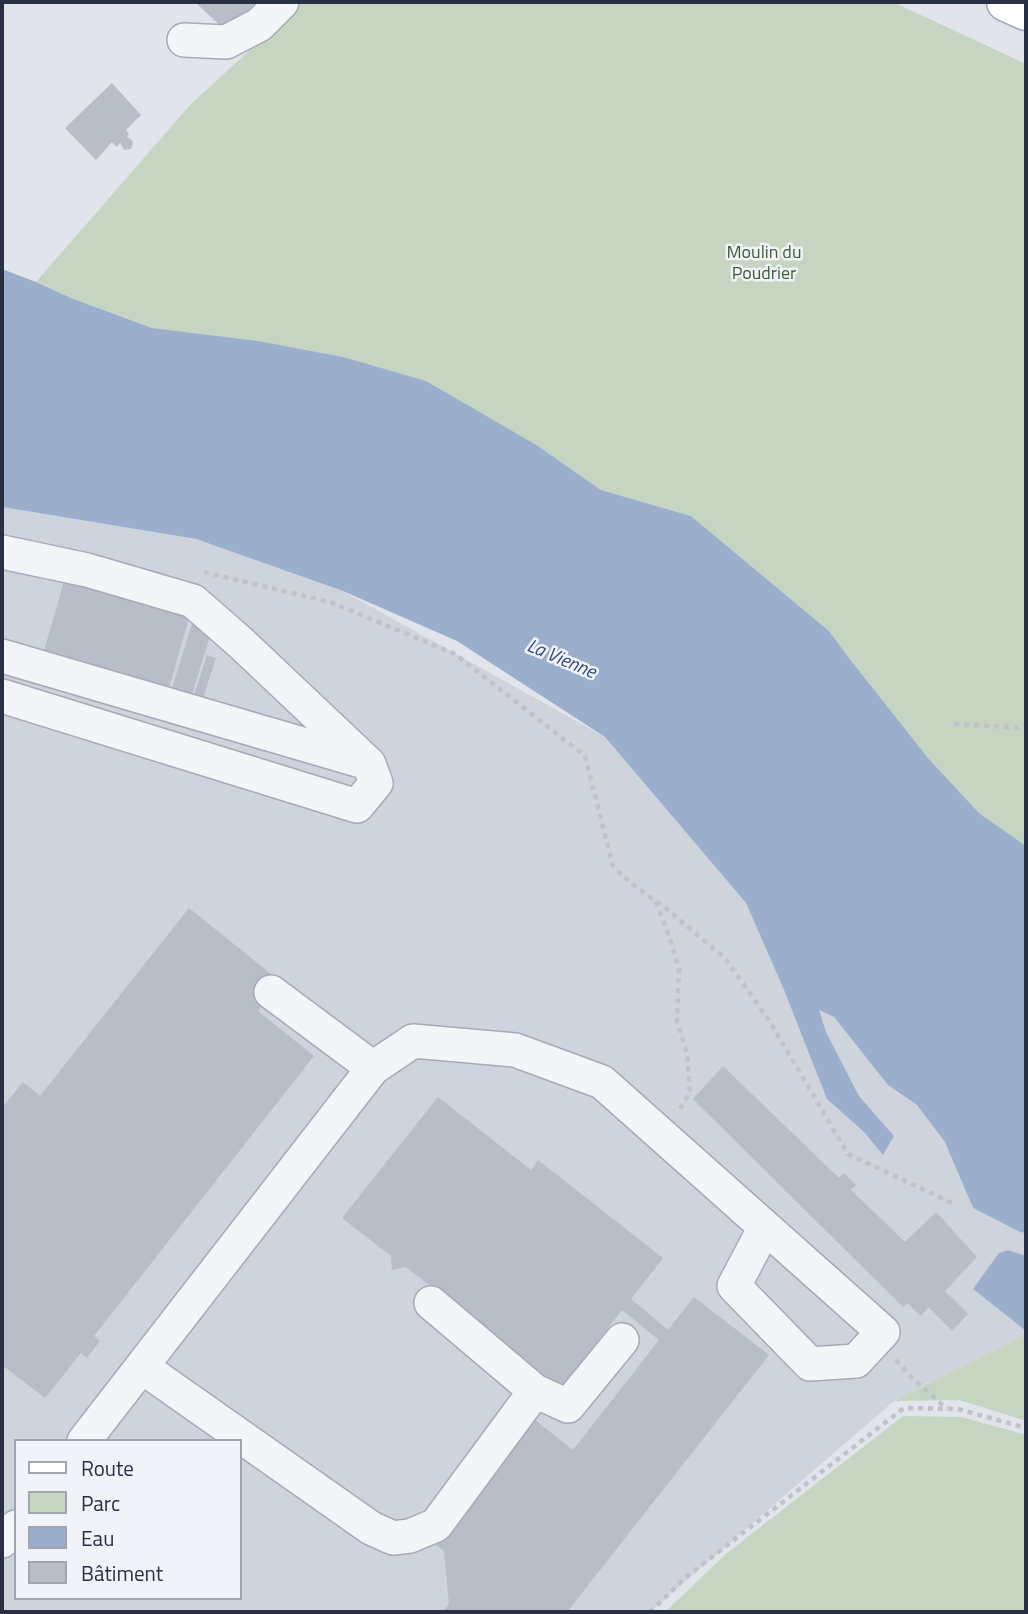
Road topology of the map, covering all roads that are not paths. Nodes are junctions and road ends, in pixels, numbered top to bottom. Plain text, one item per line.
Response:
1 (282, 2) edge
2 (184, 40) dead end
3 (2, 552) edge
4 (2, 656) edge
5 (2, 696) edge
6 (369, 764) junction
7 (271, 992) dead end
8 (373, 1068) junction
9 (765, 1227) junction
10 (431, 1303) dead end
11 (622, 1340) dead end
12 (142, 1367) junction
13 (535, 1391) junction
14 (86, 1439) edge

1 - 2 lane
3 - 6 lane
4 - 6 lane
5 - 6 lane
7 - 8 lane
8 - 9 lane
8 - 12 lane
9 - 9 lane
10 - 13 lane
11 - 13 lane
12 - 13 lane
12 - 14 lane

